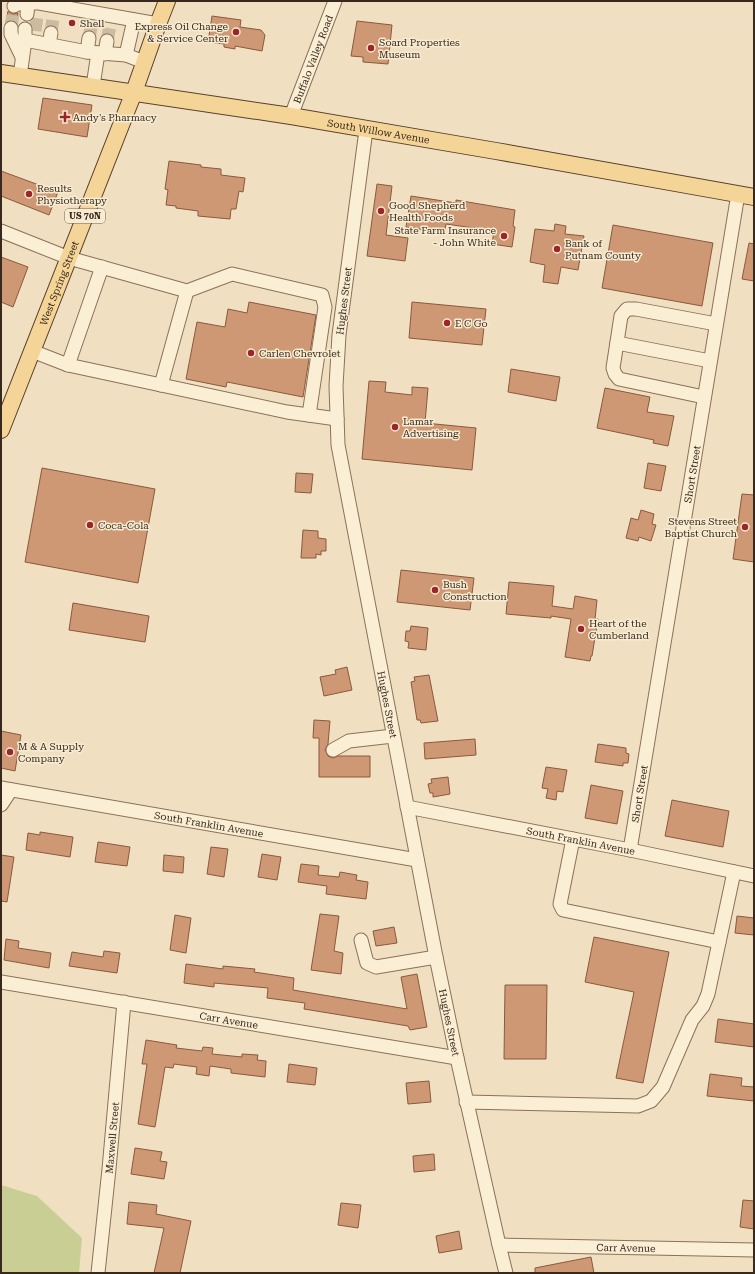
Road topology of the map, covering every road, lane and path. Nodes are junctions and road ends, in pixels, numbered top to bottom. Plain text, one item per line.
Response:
1 (167, 1) edge
2 (335, 1) edge
3 (14, 6) dead end
4 (134, 20) junction
5 (158, 24) junction
6 (11, 28) tunnel mouth
7 (89, 38) dead end
8 (99, 50) junction
9 (126, 55) junction
10 (22, 57) junction
11 (144, 62) junction
12 (1, 73) edge
13 (20, 76) junction
14 (94, 86) junction
15 (134, 92) junction
16 (291, 116) junction
17 (366, 130) junction
18 (738, 194) junction
19 (754, 196) edge
20 (1, 231) edge
21 (69, 258) junction
22 (102, 267) junction
23 (187, 291) junction
24 (716, 324) junction
25 (617, 343) junction
26 (32, 351) junction
27 (710, 361) junction
28 (68, 365) junction
29 (161, 385) junction
30 (704, 397) junction
31 (310, 415) junction
32 (337, 419) junction
33 (1, 430) edge
34 (394, 736) junction
35 (333, 750) dead end
36 (6, 789) edge
37 (1, 805) edge
38 (407, 807) junction
39 (574, 839) junction
40 (630, 850) junction
41 (417, 860) junction
42 (734, 872) junction
43 (754, 876) edge
44 (362, 940) dead end
45 (719, 942) junction
46 (436, 957) junction
47 (1, 982) edge
48 (124, 1002) junction
49 (457, 1058) junction
50 (466, 1102) junction
51 (499, 1245) junction
52 (754, 1250) edge
53 (98, 1273) edge
54 (506, 1273) edge

1 - 5 main road, West Spring Street / US 70N
2 - 16 street, Buffalo Valley Road
3 - 4 street
4 - 5 street
4 - 9 street
5 - 11 main road, West Spring Street / US 70N
6 - 10 street
7 - 8 street
8 - 9 street
8 - 10 street
8 - 14 street
9 - 11 street
10 - 13 street
11 - 15 main road, West Spring Street / US 70N
12 - 13 main road, South Willow Avenue
13 - 14 main road, South Willow Avenue
14 - 15 main road, South Willow Avenue
15 - 16 main road, South Willow Avenue
15 - 21 main road, West Spring Street / US 70N
16 - 17 main road, South Willow Avenue
17 - 18 main road, South Willow Avenue
17 - 32 street, Hughes Street
18 - 19 main road, South Willow Avenue
18 - 24 street, Short Street
20 - 21 street
21 - 22 street
21 - 26 main road, West Spring Street / US 70N
22 - 23 street
22 - 28 street
23 - 29 street
23 - 31 street
24 - 25 street
24 - 27 street, Short Street
25 - 27 street
25 - 30 street
26 - 28 street
26 - 33 main road, West Spring Street / US 70N
27 - 30 street, Short Street
28 - 29 street
29 - 31 street
30 - 40 street, Short Street
31 - 32 street
32 - 34 street, Hughes Street
34 - 35 street
34 - 38 street, Hughes Street
36 - 37 street
36 - 41 street, South Franklin Avenue
38 - 39 street, South Franklin Avenue
38 - 41 street, Hughes Street
39 - 40 street, South Franklin Avenue
39 - 45 street
40 - 42 street, South Franklin Avenue
41 - 46 street, Hughes Street
42 - 43 street, South Franklin Avenue
42 - 45 street
44 - 46 street
45 - 50 street
46 - 49 street, Hughes Street
47 - 48 street, Carr Avenue
48 - 49 street, Carr Avenue
48 - 53 street, Maxwell Street
49 - 50 street, Hughes Street
50 - 51 street, Hughes Street
51 - 52 street, Carr Avenue
51 - 54 street, Hughes Street

